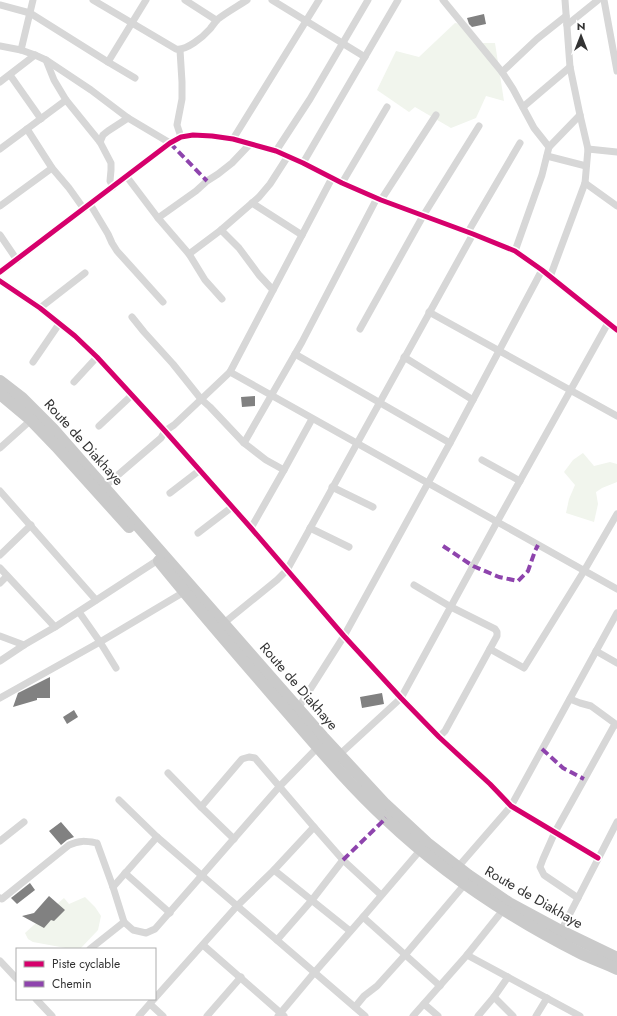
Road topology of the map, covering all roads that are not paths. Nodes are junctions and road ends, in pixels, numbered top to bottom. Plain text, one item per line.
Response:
1 (33, 0) edge
2 (93, 0) edge
3 (146, 0) edge
4 (185, 0) edge
5 (247, 0) edge
6 (272, 0) edge
7 (319, 0) edge
8 (368, 0) edge
9 (398, 0) edge
10 (444, 0) edge
11 (565, 0) edge
12 (598, 0) edge
13 (604, 0) edge
14 (0, 5) edge
15 (30, 13) junction
16 (566, 16) junction
17 (216, 20) junction
18 (305, 21) junction
19 (132, 23) junction
20 (567, 25) junction
21 (342, 44) junction
22 (0, 46) edge
23 (21, 50) junction
24 (180, 50) junction
25 (35, 55) junction
26 (365, 57) junction
27 (46, 60) junction
28 (108, 62) junction
29 (570, 67) junction
30 (617, 71) edge
31 (502, 72) junction
32 (10, 75) junction
33 (136, 78) dead end
34 (0, 82) edge
35 (66, 100) junction
36 (387, 107) dead end
37 (523, 107) junction
38 (580, 115) junction
39 (436, 116) dead end
40 (128, 118) junction
41 (41, 119) junction
42 (479, 126) dead end
43 (27, 129) junction
44 (181, 137) junction
45 (233, 139) junction
46 (100, 142) junction
47 (170, 143) junction
48 (520, 143) dead end
49 (250, 144) junction
50 (549, 147) junction
51 (0, 149) edge
52 (588, 150) junction
53 (276, 151) junction
54 (617, 152) edge
55 (288, 156) junction
56 (547, 156) junction
57 (303, 162) junction
58 (586, 166) junction
59 (52, 168) junction
60 (127, 177) junction
61 (332, 178) junction
62 (585, 182) junction
63 (342, 184) junction
64 (113, 187) junction
65 (379, 199) junction
66 (252, 203) junction
67 (0, 206) edge
68 (87, 206) junction
69 (617, 206) edge
70 (423, 216) junction
71 (158, 218) junction
72 (222, 230) junction
73 (471, 233) junction
74 (0, 235) edge
75 (302, 235) junction
76 (515, 251) junction
77 (188, 254) junction
78 (17, 260) junction
79 (542, 270) junction
80 (0, 272) edge
81 (85, 273) dead end
82 (550, 277) junction
83 (0, 281) edge
84 (273, 290) junction
85 (222, 299) dead end
86 (163, 302) dead end
87 (40, 308) junction
88 (429, 312) junction
89 (132, 317) dead end
90 (608, 323) junction
91 (59, 324) junction
92 (360, 329) dead end
93 (617, 330) edge
94 (499, 351) junction
95 (295, 354) junction
96 (97, 357) junction
97 (404, 357) junction
98 (33, 362) dead end
99 (230, 372) junction
100 (0, 381) edge
101 (74, 382) dead end
102 (570, 391) junction
103 (0, 394) edge
104 (132, 395) junction
105 (272, 396) junction
106 (201, 399) junction
107 (473, 400) junction
108 (379, 402) junction
109 (617, 416) edge
110 (312, 418) junction
111 (31, 420) junction
112 (99, 426) dead end
113 (165, 431) junction
114 (244, 443) junction
115 (356, 443) junction
116 (450, 443) junction
117 (0, 448) edge
118 (482, 460) dead end
119 (200, 470) junction
120 (284, 470) junction
121 (520, 481) junction
122 (428, 483) junction
123 (104, 486) junction
124 (332, 487) junction
125 (0, 491) edge
126 (170, 493) dead end
127 (232, 507) junction
128 (373, 507) dead end
129 (617, 514) edge
130 (497, 522) junction
131 (31, 526) junction
132 (610, 527) junction
133 (251, 528) junction
134 (310, 528) junction
135 (617, 531) edge
136 (198, 533) dead end
137 (349, 547) dead end
138 (0, 555) edge
139 (158, 560) junction
140 (0, 568) edge
141 (287, 570) junction
142 (584, 571) junction
143 (8, 576) junction
144 (0, 583) edge
145 (414, 585) dead end
146 (617, 589) edge
147 (184, 592) junction
148 (96, 600) junction
149 (451, 607) junction
150 (79, 612) junction
151 (617, 613) edge
152 (224, 623) junction
153 (55, 627) junction
154 (0, 636) edge
155 (344, 636) junction
156 (100, 642) junction
157 (24, 645) junction
158 (490, 648) junction
159 (596, 651) junction
160 (0, 661) edge
161 (617, 663) edge
162 (116, 668) dead end
163 (0, 698) edge
164 (400, 698) junction
165 (570, 699) junction
166 (295, 712) junction
167 (616, 724) edge
168 (439, 737) junction
169 (318, 747) junction
170 (339, 755) junction
171 (168, 773) dead end
172 (280, 787) junction
173 (119, 800) dead end
174 (511, 806) junction
175 (201, 807) junction
176 (24, 822) dead end
177 (617, 822) edge
178 (314, 827) junction
179 (555, 832) junction
180 (157, 837) junction
181 (234, 839) junction
182 (0, 841) edge
183 (424, 846) junction
184 (598, 858) junction
185 (343, 860) junction
186 (458, 867) junction
187 (274, 870) junction
188 (125, 873) junction
189 (202, 876) junction
190 (465, 884) junction
191 (113, 887) junction
192 (381, 896) junction
193 (578, 898) junction
194 (0, 899) edge
195 (312, 900) junction
196 (237, 906) junction
197 (504, 910) junction
198 (170, 913) junction
199 (363, 918) junction
200 (124, 922) junction
201 (350, 931) junction
202 (561, 932) junction
203 (277, 940) junction
204 (203, 945) junction
205 (91, 948) edge
206 (405, 955) junction
207 (467, 955) junction
208 (617, 958) edge
209 (1, 965) edge
210 (617, 969) edge
211 (314, 973) junction
212 (241, 977) junction
213 (508, 977) junction
214 (16, 978) edge
215 (440, 986) junction
216 (156, 997) edge
217 (494, 997) junction
218 (547, 998) junction
219 (37, 1000) edge
220 (153, 1000) edge
221 (424, 1004) junction
222 (355, 1006) junction
223 (281, 1015) edge
224 (52, 1016) edge
225 (139, 1016) edge
226 (163, 1016) edge
227 (207, 1016) edge
228 (365, 1016) edge
229 (414, 1016) edge
230 (438, 1016) edge
231 (478, 1016) edge
232 (513, 1016) edge
233 (536, 1016) edge
234 (580, 1016) edge

1 - 15 street
2 - 19 street
3 - 19 street
4 - 17 street
5 - 17 street
6 - 18 street
7 - 18 street
8 - 21 street
9 - 26 street
10 - 31 street
11 - 16 street
12 - 20 street
13 - 30 street
14 - 15 street
15 - 23 street
15 - 28 street
16 - 20 street
16 - 31 street
17 - 24 street
18 - 21 street
18 - 45 street
19 - 24 street
19 - 28 street
20 - 29 street
21 - 26 street
21 - 53 street
22 - 23 street
23 - 25 street
24 - 44 street
25 - 27 street
25 - 32 street
26 - 57 street
27 - 35 street
27 - 40 street
28 - 33 street
29 - 37 street
29 - 38 street
31 - 37 street
32 - 34 street
32 - 41 street
35 - 41 street
35 - 46 street
36 - 63 street
37 - 50 street
38 - 50 street
38 - 52 street
39 - 65 street
40 - 46 street
40 - 47 street
41 - 43 street
42 - 70 street
43 - 51 street
43 - 59 street
44 - 45 street
44 - 47 street
45 - 49 street
46 - 64 street
47 - 60 street
48 - 73 street
49 - 53 street
49 - 71 street
50 - 56 street
52 - 54 street
52 - 58 street
53 - 55 street
55 - 57 street
55 - 66 street
56 - 58 street
56 - 76 street
57 - 61 street
58 - 62 street
59 - 67 street
59 - 68 street
60 - 64 street
60 - 71 street
61 - 63 street
61 - 75 street
62 - 69 street
62 - 82 street
63 - 65 street
64 - 68 street
65 - 70 street
65 - 95 street
66 - 72 street
66 - 75 street
68 - 78 street
68 - 86 street
70 - 73 street
70 - 92 street
71 - 77 street
72 - 77 street
72 - 84 street
73 - 76 street
73 - 88 street
74 - 78 street
75 - 84 street
76 - 79 street
77 - 85 street
78 - 80 street
79 - 82 street
79 - 94 street
81 - 87 street
82 - 90 street
83 - 87 street
84 - 99 street
87 - 91 street
88 - 94 street
88 - 97 street
89 - 106 street
90 - 93 street
90 - 102 street
91 - 96 street
91 - 98 street
94 - 102 street
94 - 107 street
95 - 105 street
95 - 108 street
96 - 101 street
96 - 104 street
97 - 107 street
97 - 108 street
99 - 105 street
99 - 106 street
100 - 123 main road, Route de Diakhaye
102 - 109 street
102 - 121 street
103 - 111 main road, Route de Diakhaye
104 - 112 street
104 - 113 street
105 - 110 street
105 - 114 street
106 - 113 street
106 - 114 street
107 - 116 street
108 - 115 street
108 - 116 street
110 - 115 street
110 - 120 street
111 - 117 street
111 - 139 main road, Route de Diakhaye
113 - 119 street
113 - 123 street
114 - 120 street
115 - 122 street
115 - 124 street
116 - 122 street
118 - 121 street
119 - 126 street
119 - 127 street
120 - 133 street
121 - 130 street
122 - 130 street
122 - 155 street
123 - 152 main road, Route de Diakhaye
124 - 128 street
124 - 134 street
125 - 131 street
127 - 133 street
127 - 136 street
129 - 132 street
130 - 142 street
130 - 149 street
131 - 138 street
131 - 148 street
132 - 135 street
132 - 142 street
133 - 141 street
134 - 137 street
134 - 141 street
139 - 147 main road, Route de Diakhaye
139 - 148 street
140 - 143 street
141 - 152 street
141 - 155 street
142 - 146 street
142 - 158 street
143 - 144 street
143 - 153 street
145 - 149 street
147 - 156 street
147 - 166 main road, Route de Diakhaye
148 - 150 street
149 - 158 street
149 - 164 street
150 - 153 street
150 - 156 street
151 - 159 street
152 - 166 main road, Route de Diakhaye
153 - 157 street
154 - 157 street
155 - 164 street
155 - 166 street
156 - 162 street
156 - 163 street
157 - 160 street
158 - 168 street
159 - 161 street
159 - 165 street
164 - 168 street
164 - 170 street
165 - 167 street
165 - 174 street
166 - 169 main road, Route de Diakhaye
166 - 170 main road, Route de Diakhaye
167 - 179 street
168 - 174 street
169 - 172 street
169 - 183 main road, Route de Diakhaye
170 - 183 main road, Route de Diakhaye
171 - 175 street
172 - 175 street
172 - 178 street
172 - 181 street
173 - 180 street
174 - 179 street
174 - 186 street
175 - 181 street
176 - 182 street
177 - 184 street
178 - 185 street
178 - 187 street
179 - 184 street
179 - 193 street
180 - 188 street
180 - 189 street
181 - 189 street
183 - 186 main road, Route de Diakhaye
183 - 190 main road, Route de Diakhaye
183 - 192 street
184 - 193 street
185 - 192 street
185 - 195 street
186 - 202 main road, Route de Diakhaye
187 - 195 street
187 - 196 street
188 - 191 street
188 - 198 street
189 - 196 street
189 - 198 street
190 - 197 main road, Route de Diakhaye
190 - 206 street
191 - 194 street
191 - 200 street
192 - 199 street
193 - 202 street
195 - 201 street
195 - 203 street
196 - 203 street
196 - 204 street
197 - 207 street
197 - 210 main road, Route de Diakhaye
198 - 200 street
199 - 201 street
199 - 206 street
200 - 205 street
201 - 211 street
202 - 208 main road, Route de Diakhaye
203 - 211 street
204 - 212 street
204 - 216 street
206 - 215 street
206 - 222 street
207 - 213 street
207 - 215 street
209 - 214 street
211 - 222 street
211 - 223 street
212 - 223 street
212 - 227 street
213 - 217 street
213 - 218 street
215 - 221 street
217 - 231 street
217 - 232 street
218 - 233 street
218 - 234 street
219 - 224 street
220 - 225 street
220 - 226 street
221 - 229 street
221 - 230 street
222 - 228 street

